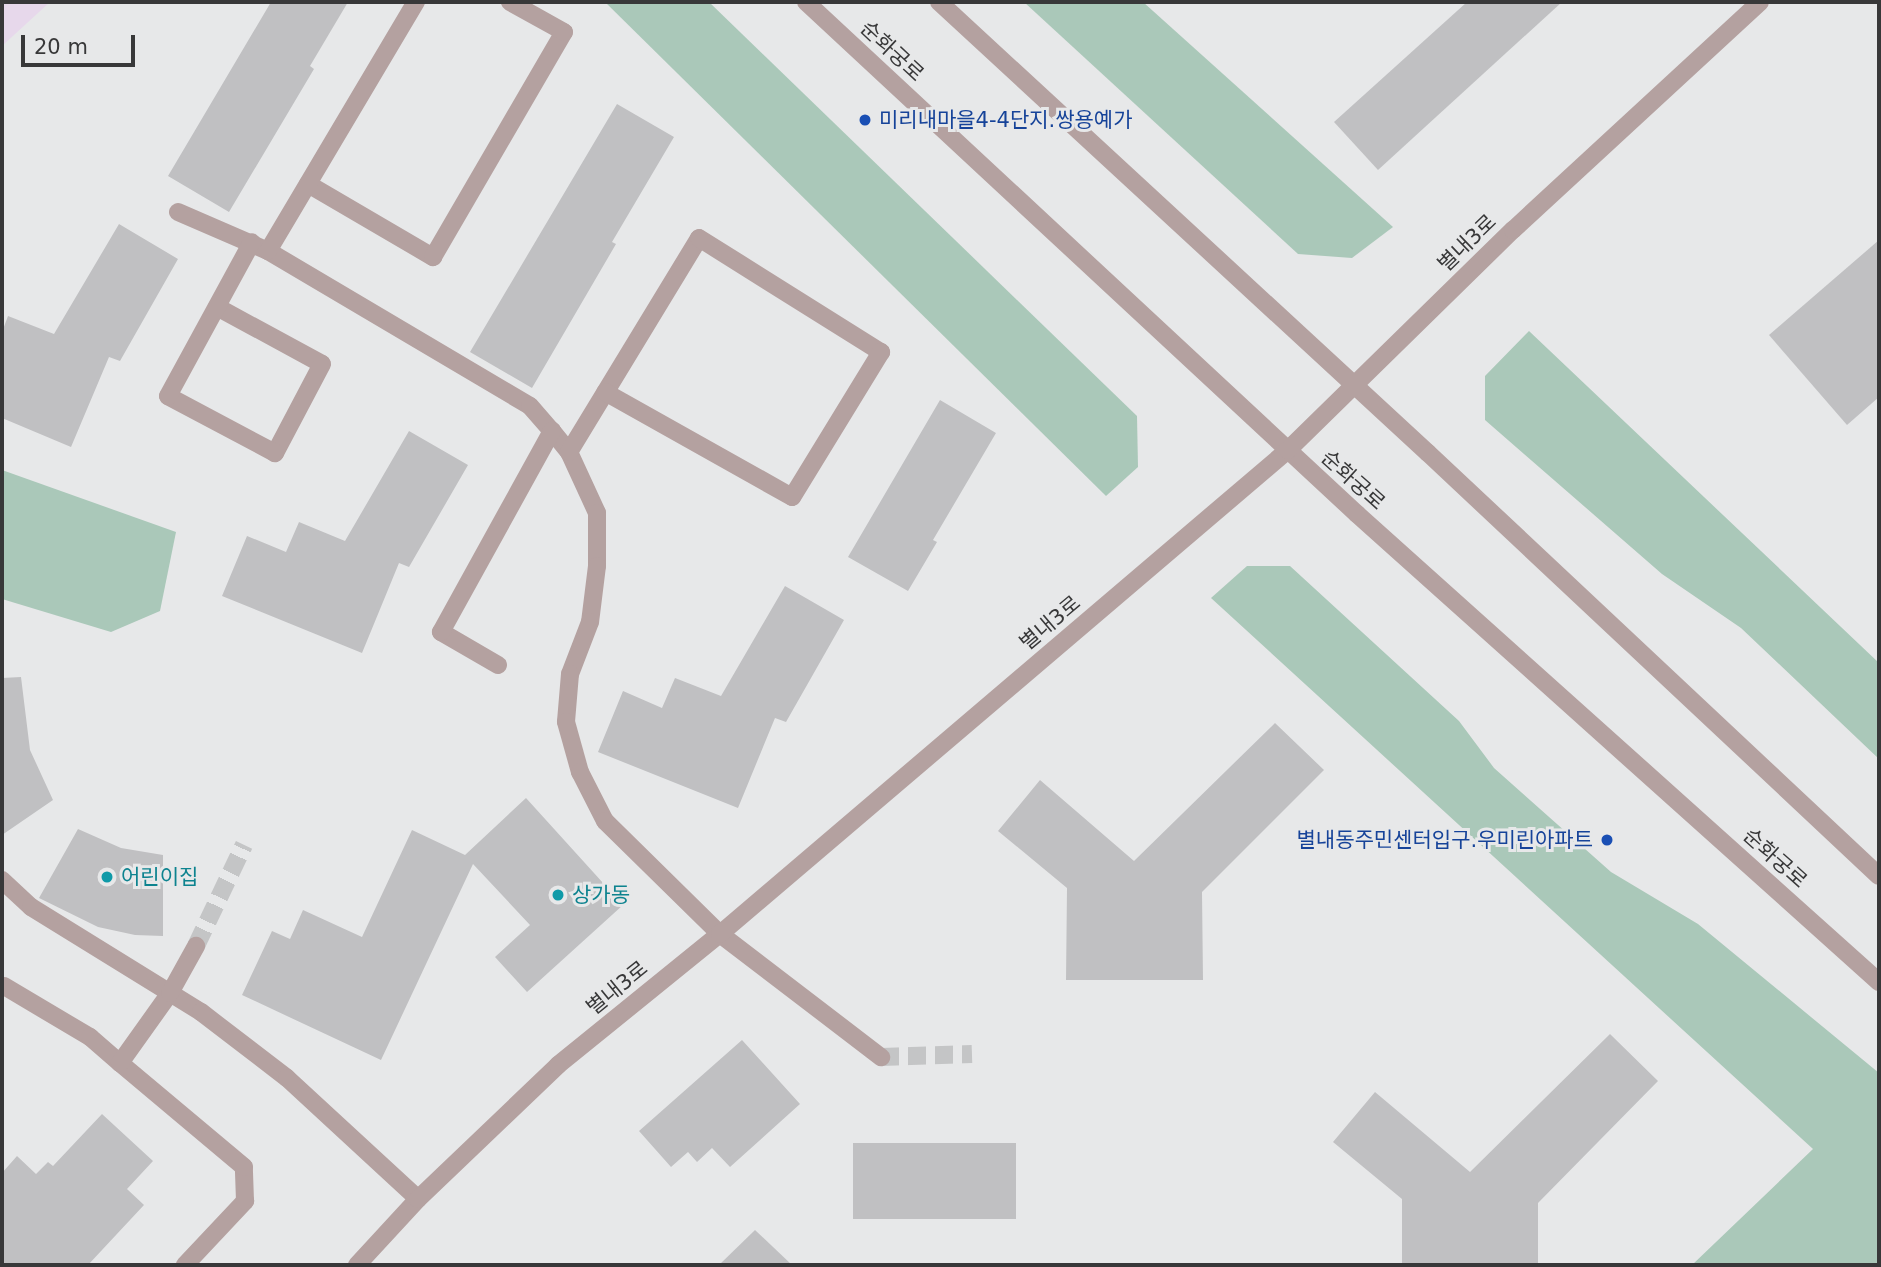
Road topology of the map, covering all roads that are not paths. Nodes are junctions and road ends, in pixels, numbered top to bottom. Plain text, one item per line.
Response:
1 (416, 2) edge
2 (510, 2) edge
3 (806, 2) edge
4 (939, 2) edge
5 (1760, 2) edge
6 (308, 184) junction
7 (178, 212) dead end
8 (252, 242) junction
9 (268, 251) junction
10 (217, 307) junction
11 (1354, 385) junction
12 (605, 392) junction
13 (552, 431) junction
14 (1287, 450) junction
15 (569, 452) junction
16 (498, 665) dead end
17 (1879, 876) edge
18 (2, 880) edge
19 (720, 934) junction
20 (196, 946) tunnel mouth
21 (1879, 982) edge
22 (4, 986) dead end
23 (170, 993) junction
24 (881, 1056) tunnel mouth
25 (120, 1063) junction
26 (418, 1199) junction
27 (185, 1265) edge
28 (357, 1265) edge

1 - 6 street
2 - 6 street
3 - 14 street, 순화궁로
4 - 11 street
5 - 11 street, 별내3로
6 - 9 street
7 - 8 street
8 - 9 street
8 - 10 street
9 - 13 street
10 - 10 street
11 - 14 street, 별내3로
11 - 17 street
12 - 12 street
12 - 15 street
13 - 15 street
13 - 16 street
14 - 19 street, 별내3로
14 - 21 street, 순화궁로
15 - 19 street
18 - 23 street
19 - 24 street
19 - 26 street, 별내3로
20 - 23 street
22 - 25 street
23 - 25 street
23 - 26 street
25 - 27 street
26 - 28 street, 별내3로

